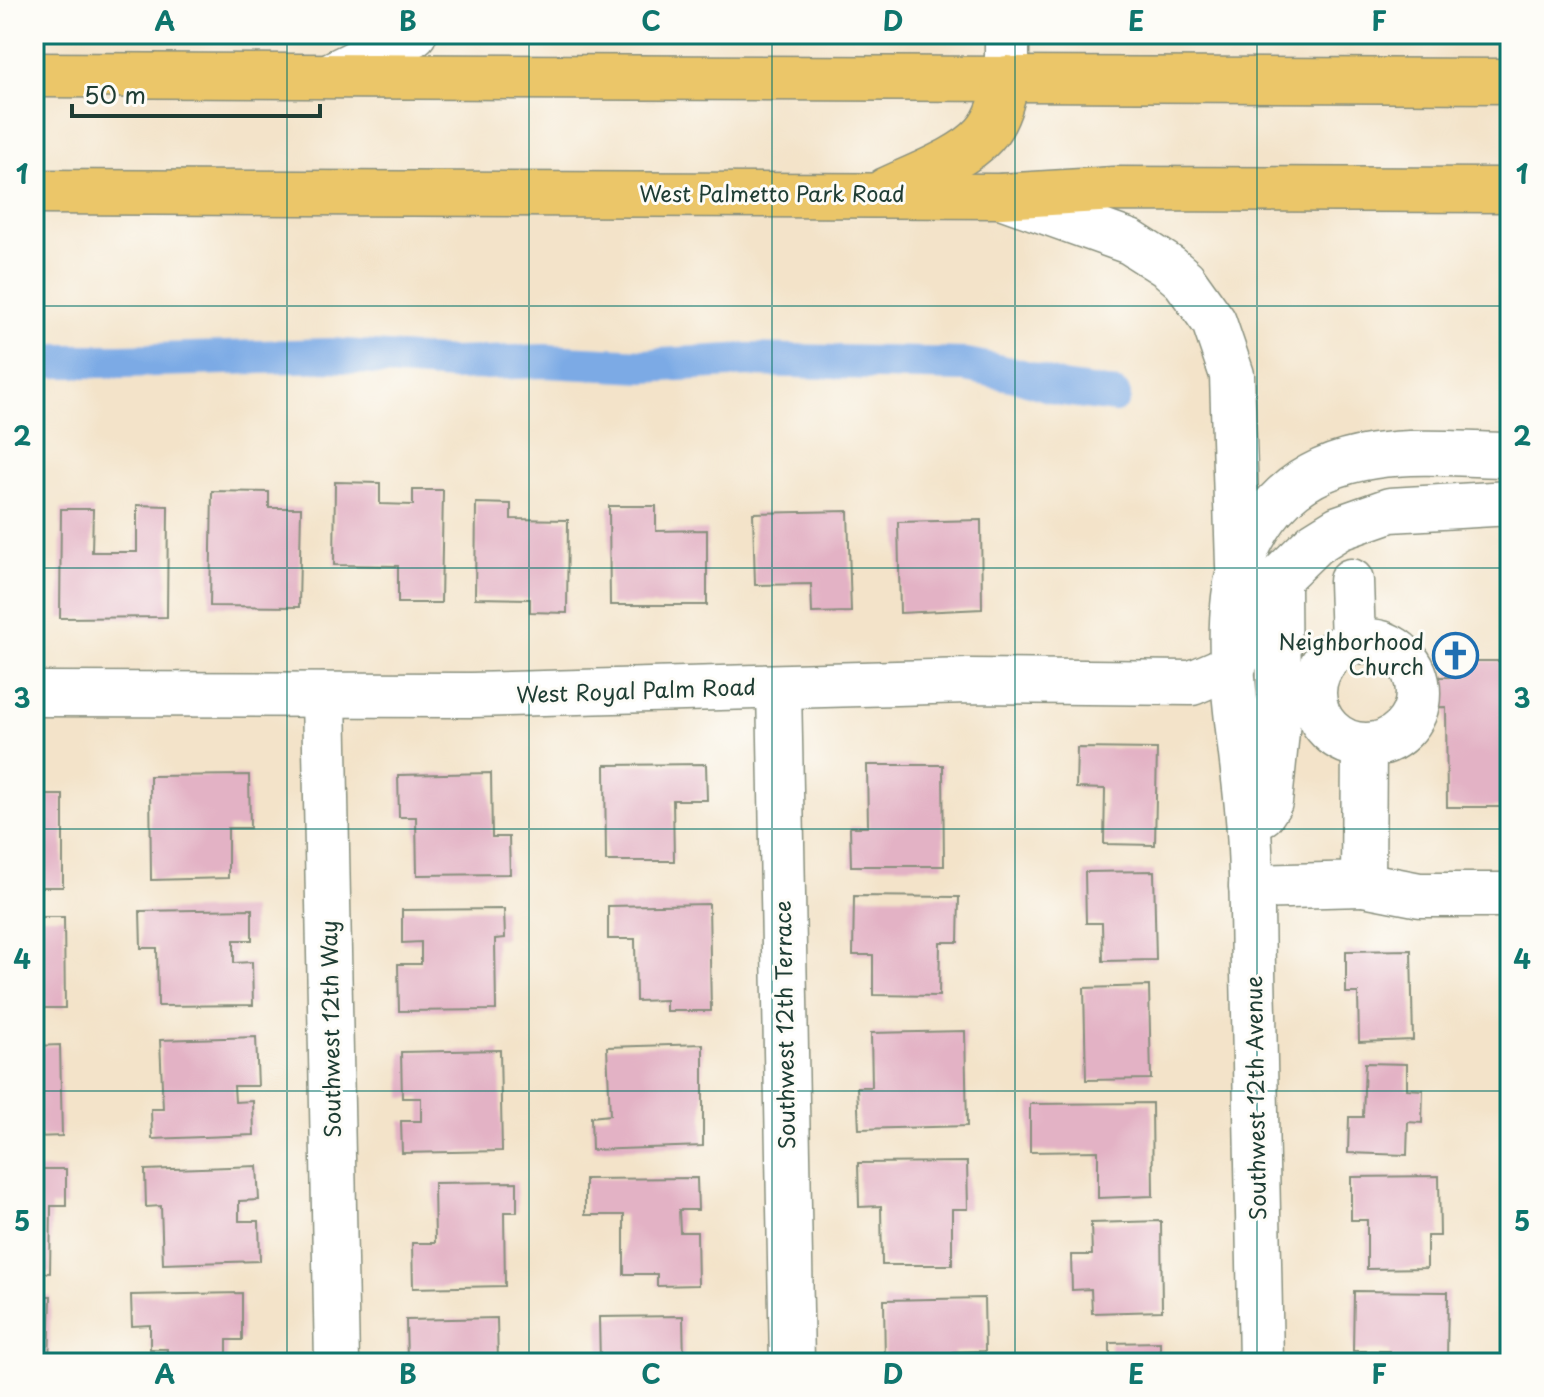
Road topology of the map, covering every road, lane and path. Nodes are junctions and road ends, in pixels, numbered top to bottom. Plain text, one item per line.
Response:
1 (414, 34) edge
2 (1007, 34) edge
3 (34, 75) edge
4 (330, 75) junction
5 (1007, 78) junction
6 (1510, 81) edge
7 (1510, 190) edge
8 (34, 192) edge
9 (876, 194) junction
10 (1001, 196) junction
11 (1510, 455) edge
12 (1510, 503) edge
13 (1258, 576) junction
14 (1351, 581) dead end
15 (1353, 643) junction
16 (1234, 665) junction
17 (1192, 683) junction
18 (779, 687) junction
19 (34, 694) edge
20 (324, 695) junction
21 (1297, 706) junction
22 (1236, 709) junction
23 (1364, 746) junction
24 (1249, 832) junction
25 (1363, 884) junction
26 (1251, 887) junction
27 (1510, 895) edge
28 (337, 1363) edge
29 (792, 1363) edge
30 (1261, 1363) edge

1 - 4 street
2 - 5 street
3 - 4 main road
4 - 5 main road
5 - 6 main road
5 - 9 main road
7 - 10 main road, West Palmetto Park Road
8 - 9 main road, West Palmetto Park Road
9 - 10 main road, West Palmetto Park Road
10 - 13 street
11 - 13 street, Southwest 12th Avenue
12 - 13 street
13 - 16 street, Southwest 12th Avenue
13 - 21 street, Southwest 12th Avenue
14 - 15 street
15 - 21 street
15 - 23 street
16 - 17 street, West Royal Palm Road
16 - 22 street, Southwest 12th Avenue
17 - 18 street, West Royal Palm Road
17 - 22 street
18 - 20 street, West Royal Palm Road
18 - 29 street, Southwest 12th Terrace
19 - 20 street, West Royal Palm Road
20 - 28 street, Southwest 12th Way
21 - 22 street
21 - 23 street
21 - 24 street, Southwest 12th Avenue
22 - 24 street, Southwest 12th Avenue
23 - 25 street
24 - 26 street, Southwest 12th Avenue
25 - 26 street
25 - 27 street
26 - 30 street, Southwest 12th Avenue

